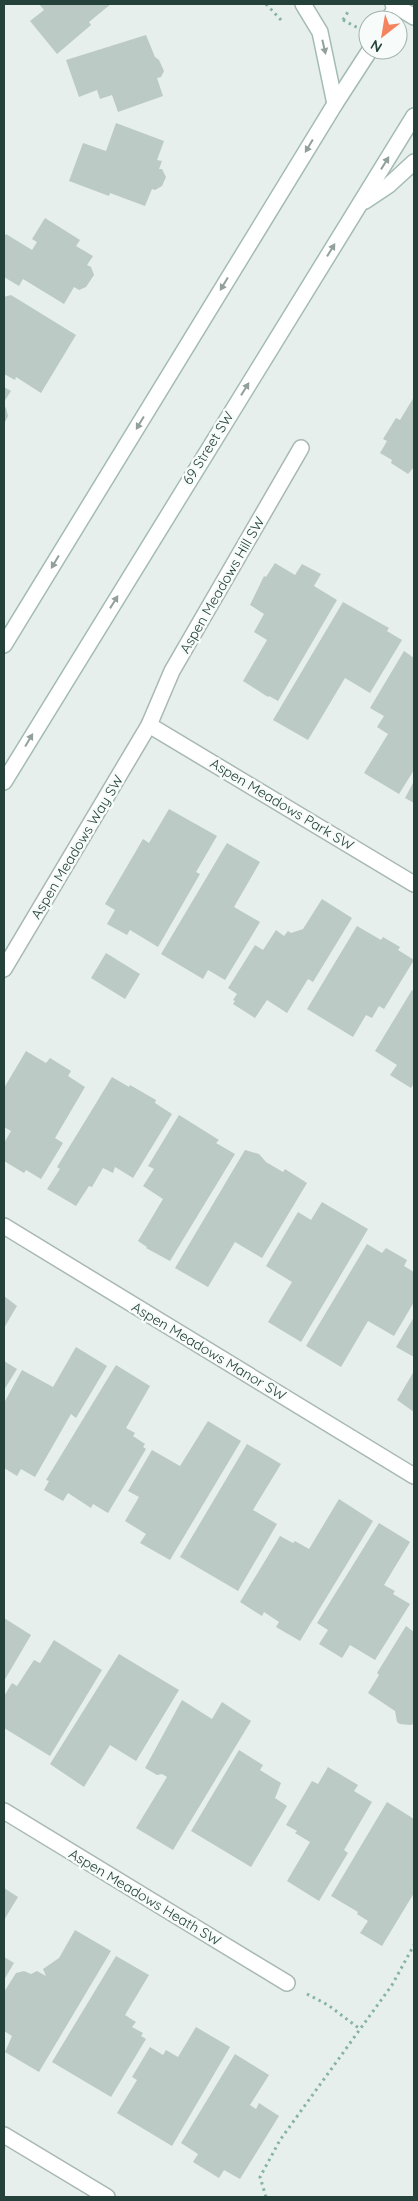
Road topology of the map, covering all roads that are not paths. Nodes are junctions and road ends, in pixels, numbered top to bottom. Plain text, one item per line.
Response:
1 (303, 4) edge
2 (396, 4) edge
3 (414, 17) edge
4 (364, 60) edge
5 (335, 104) junction
6 (414, 116) edge
7 (414, 162) edge
8 (359, 204) junction
9 (301, 448) dead end
10 (4, 645) edge
11 (149, 725) junction
12 (4, 782) edge
13 (414, 884) edge
14 (4, 969) edge
15 (4, 1226) edge
16 (414, 1476) edge
17 (4, 1811) edge
18 (287, 1983) road end
19 (4, 2136) edge
20 (107, 2197) edge

1 -> 5 street
2 - 3 street
4 - 5 street
5 -> 10 street
8 -> 6 street, 69 Street SW
7 - 8 street
12 -> 8 street, 69 Street SW
9 - 11 street, Aspen Meadows Hill SW
11 - 13 street, Aspen Meadows Park SW
11 - 14 street, Aspen Meadows Way SW
15 - 16 street, Aspen Meadows Manor SW
17 - 18 street, Aspen Meadows Heath SW
19 - 20 street

